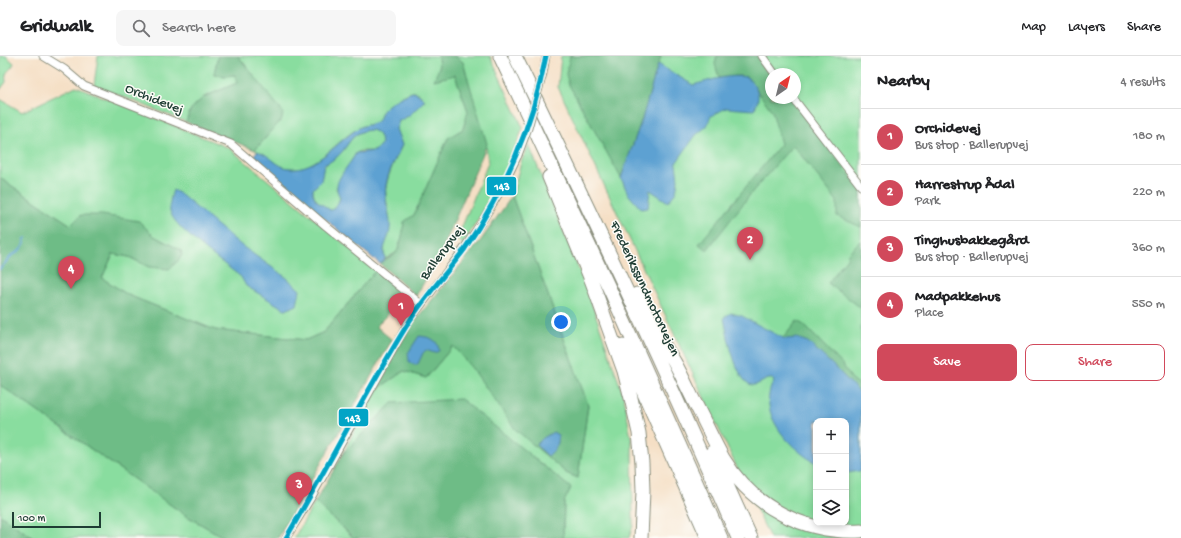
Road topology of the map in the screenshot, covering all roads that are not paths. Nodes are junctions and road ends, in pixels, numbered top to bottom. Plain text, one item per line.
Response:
1 (43, 56) edge
2 (500, 56) edge
3 (515, 56) edge
4 (546, 56) edge
5 (762, 56) edge
6 (771, 68) edge
7 (514, 84) junction
8 (798, 104) edge
9 (861, 186) edge
10 (598, 229) junction
11 (592, 282) junction
12 (421, 304) junction
13 (659, 337) junction
14 (861, 531) edge
15 (286, 538) edge
16 (641, 538) edge
17 (708, 538) edge
18 (722, 538) edge
19 (738, 538) edge
20 (751, 538) edge

1 - 12 street, Orchidevej
2 - 7 highway
3 - 10 highway, Frederikssundmotorvejen
4 - 12 street, Ballerupvej, bridge
5 - 6 street
7 - 11 highway
7 - 18 highway
8 - 9 street
10 - 13 highway
10 - 19 highway, Frederikssundmotorvejen
11 - 16 highway
11 - 17 highway
12 - 15 street, Ballerupvej
13 - 14 highway
13 - 20 highway

